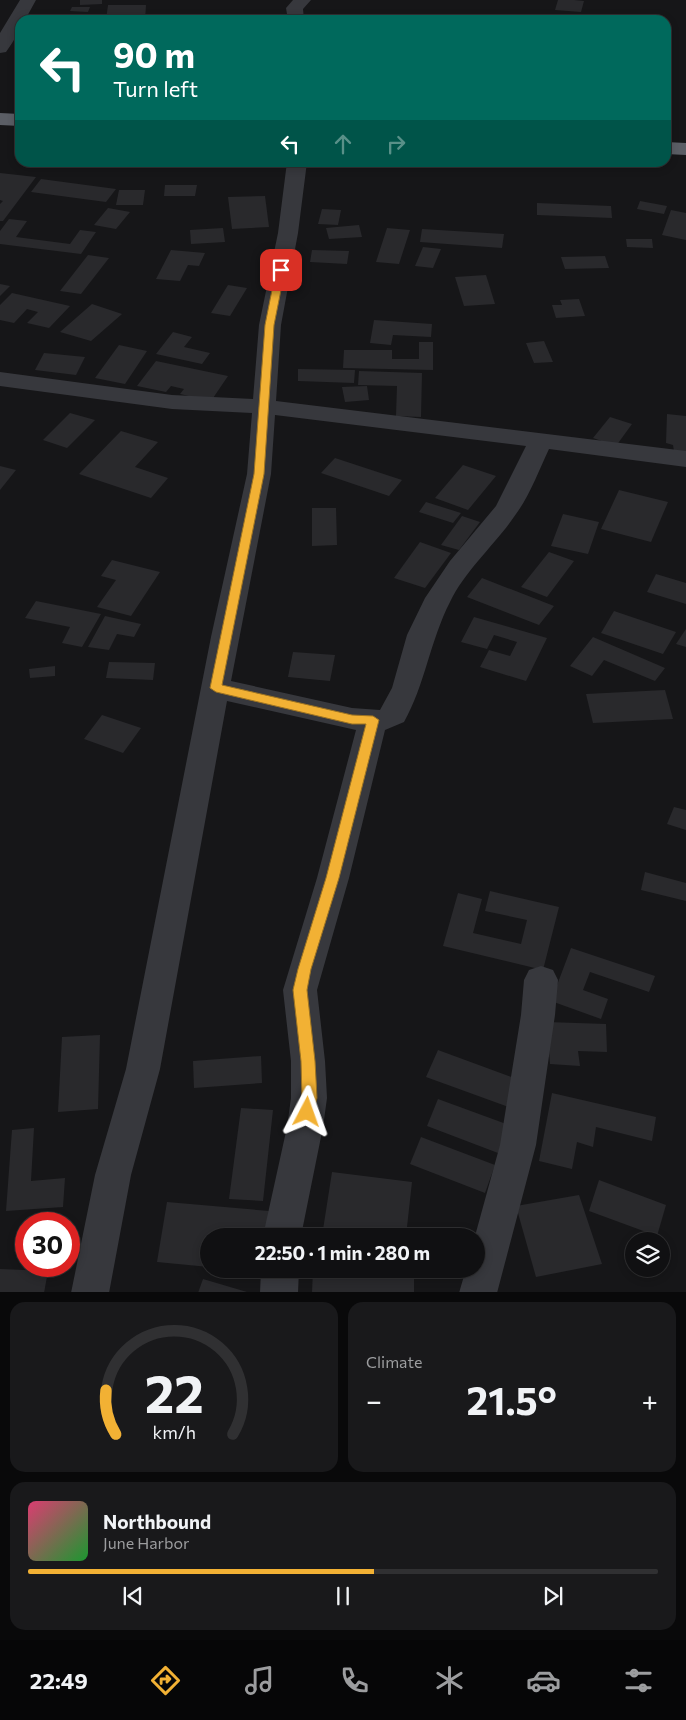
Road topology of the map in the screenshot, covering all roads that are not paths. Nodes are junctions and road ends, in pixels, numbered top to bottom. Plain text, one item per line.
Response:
1 (28, 0) edge
2 (303, 0) edge
3 (19, 15) edge
4 (295, 15) edge
5 (15, 22) edge
6 (0, 48) edge
7 (0, 119) edge
8 (15, 120) edge
9 (671, 148) edge
10 (686, 150) edge
11 (296, 167) edge
12 (0, 379) edge
13 (263, 406) junction
14 (541, 440) junction
15 (686, 459) edge
16 (216, 688) junction
17 (373, 720) junction
18 (541, 980) dead end
19 (284, 1228) edge
20 (280, 1278) edge
21 (90, 1292) edge
22 (279, 1292) edge
23 (478, 1292) edge

1 - 3 street
2 - 4 street
5 - 6 street
7 - 8 highway
9 - 10 highway
11 - 13 street
12 - 13 street
13 - 14 street
13 - 16 street
14 - 15 street
14 - 17 street
16 - 17 street
16 - 21 street
17 - 19 street
18 - 23 street
20 - 22 street

